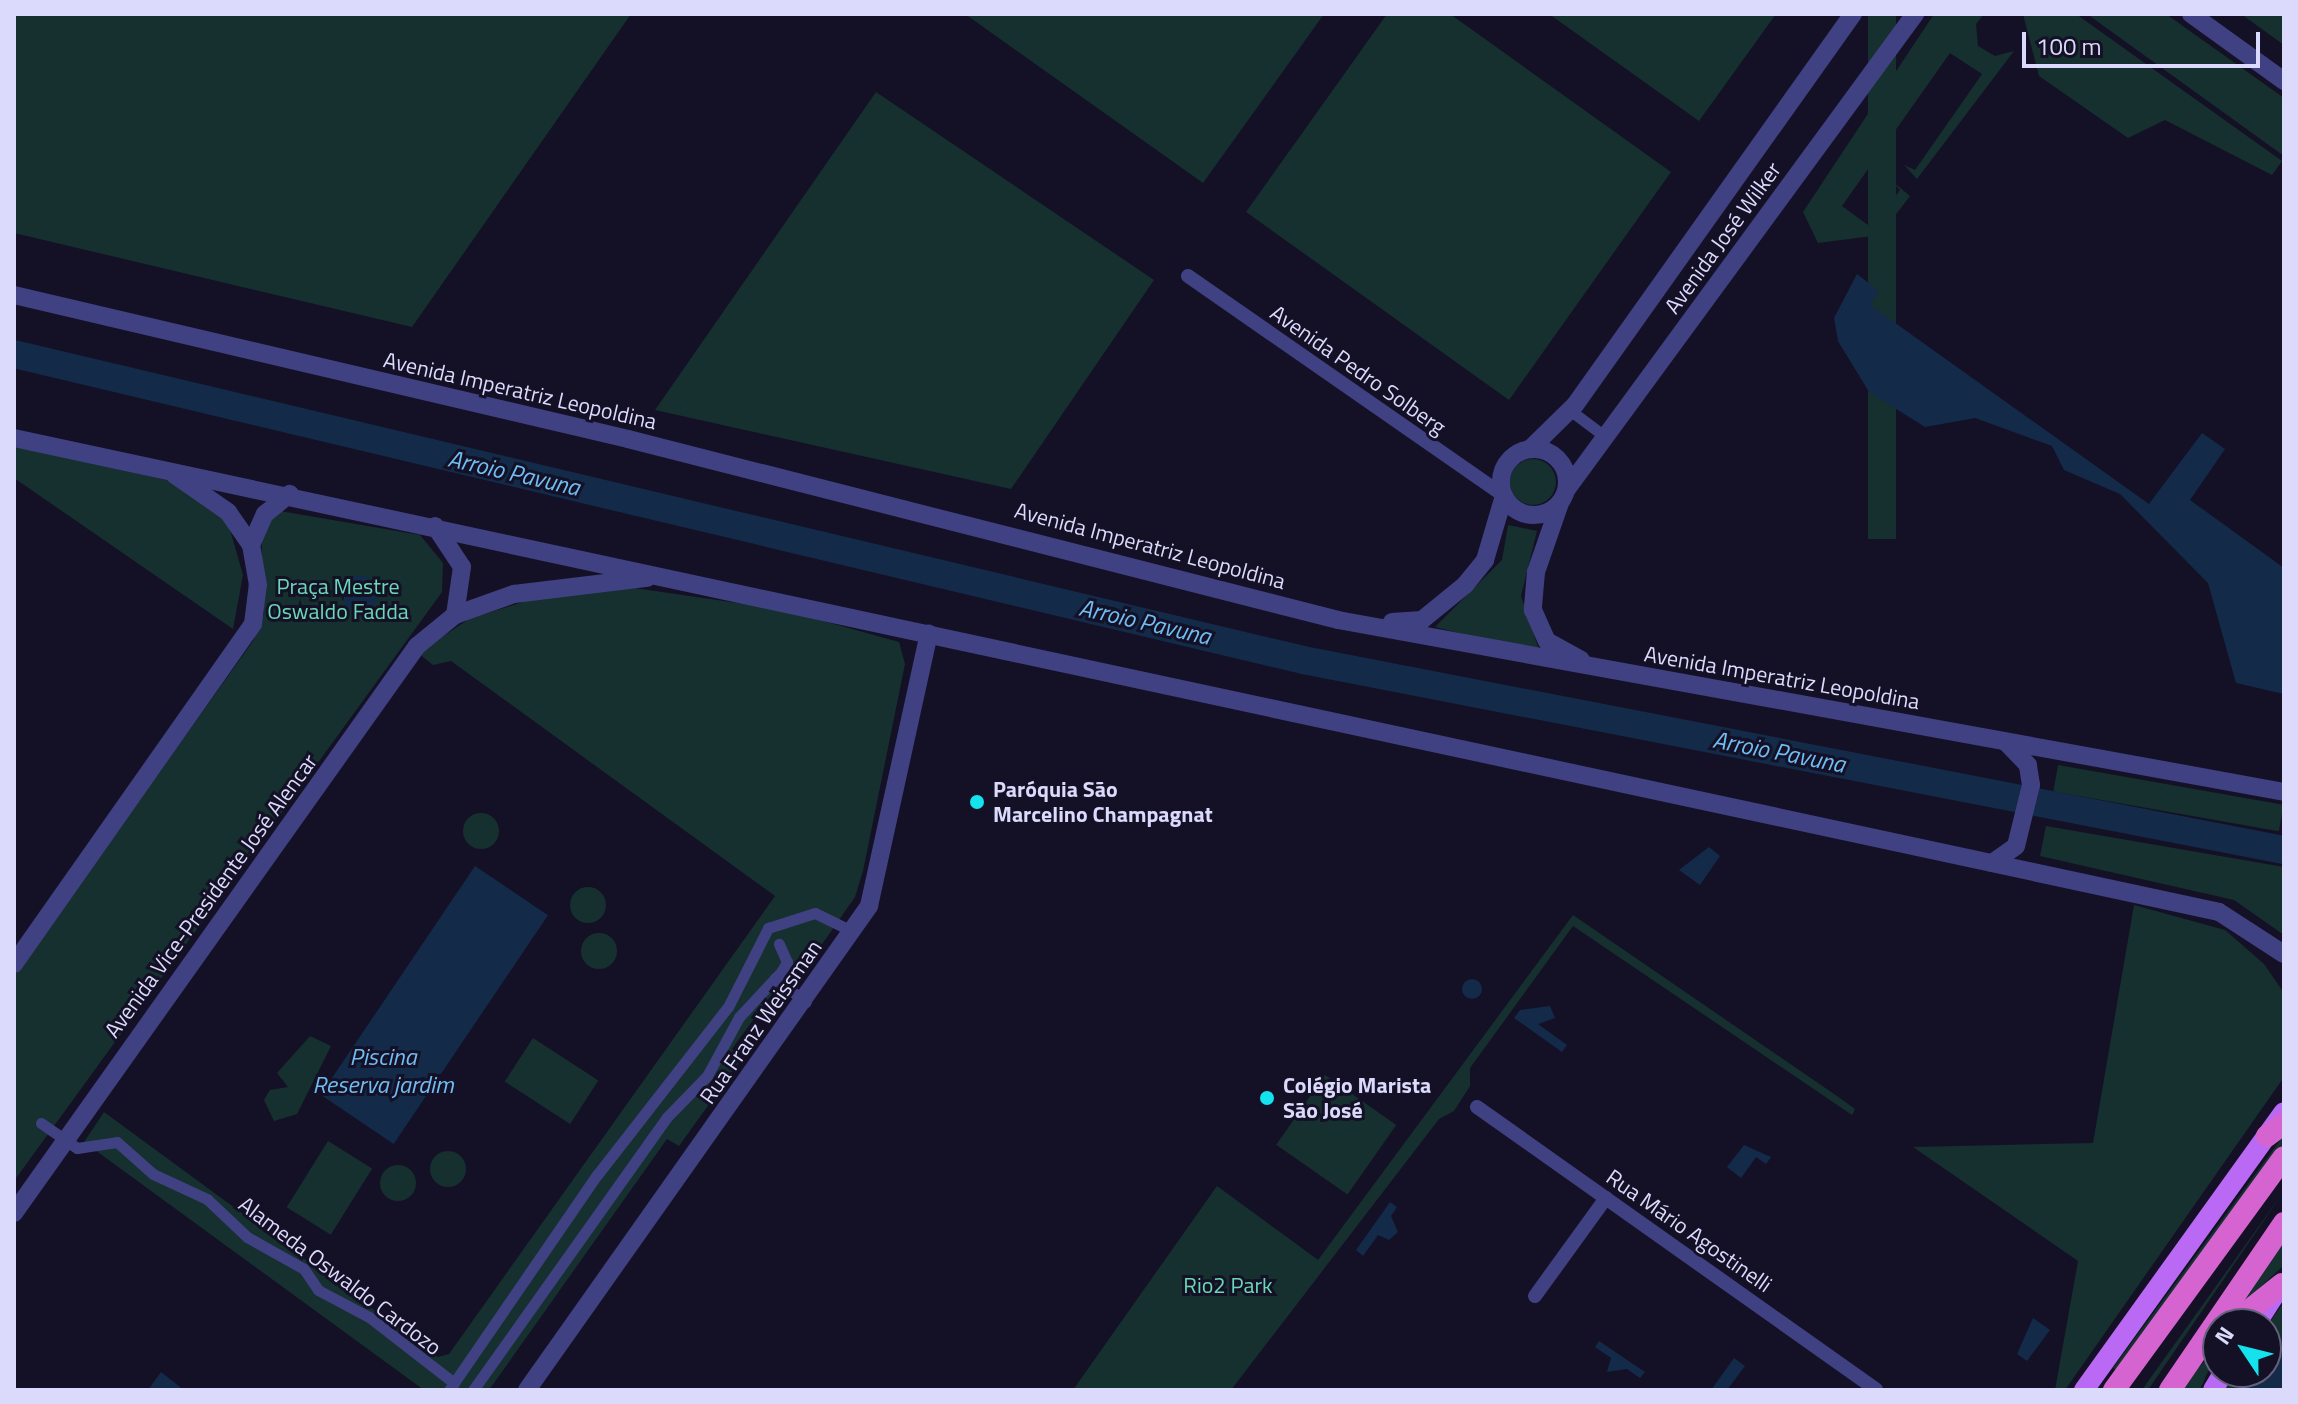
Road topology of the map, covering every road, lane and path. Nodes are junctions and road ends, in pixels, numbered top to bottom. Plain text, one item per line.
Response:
1 (1853, 14) edge
2 (1915, 14) edge
3 (2191, 14) edge
4 (2284, 81) edge
5 (1188, 276) dead end
6 (14, 295) edge
7 (1571, 411) junction
8 (14, 438) edge
9 (1607, 438) junction
10 (1530, 449) junction
11 (162, 467) junction
12 (290, 494) junction
13 (1504, 496) junction
14 (1564, 496) junction
15 (435, 526) junction
16 (251, 545) junction
17 (677, 578) junction
18 (455, 615) junction
19 (1338, 620) junction
20 (929, 634) junction
21 (1614, 672) junction
22 (2006, 742) junction
23 (2284, 792) edge
24 (1992, 863) junction
25 (779, 928) junction
26 (854, 932) junction
27 (766, 943) junction
28 (779, 944) junction
29 (2282, 955) edge
30 (14, 964) edge
31 (775, 978) junction
32 (807, 1002) junction
33 (1477, 1107) dead end
34 (2284, 1112) edge
35 (41, 1123) dead end
36 (2276, 1129) edge
37 (66, 1141) junction
38 (2284, 1157) edge
39 (1606, 1198) junction
40 (14, 1213) edge
41 (2284, 1223) edge
42 (2283, 1282) edge
43 (1535, 1296) dead end
44 (2251, 1308) edge
45 (2266, 1308) edge
46 (2202, 1348) edge
47 (2193, 1356) junction
48 (451, 1387) edge
49 (473, 1390) edge
50 (527, 1390) edge
51 (1876, 1390) edge
52 (2084, 1390) edge
53 (2114, 1390) edge
54 (2170, 1390) edge

1 - 7 street, Avenida José Wilker
2 - 9 street, Avenida José Wilker
3 - 4 street
5 - 13 street, Avenida Pedro Solberg
6 - 19 street, Avenida Imperatriz Leopoldina
7 - 9 street
7 - 10 street, Avenida José Wilker
8 - 11 street
9 - 14 street, Avenida José Wilker
10 - 13 street
10 - 14 street
11 - 12 street
11 - 16 street
12 - 15 street
12 - 16 street
13 - 14 street
13 - 19 street
14 - 21 street, Avenida José Wilker
15 - 17 street
15 - 18 street
16 - 30 street
17 - 18 street, Avenida Vice-Presidente José Alencar
17 - 20 street
18 - 37 street, Avenida Vice-Presidente José Alencar
19 - 21 street, Avenida Imperatriz Leopoldina
20 - 24 street
20 - 26 street, Rua Franz Weissman
21 - 22 street, Avenida Imperatriz Leopoldina
22 - 23 street, Avenida Imperatriz Leopoldina
22 - 24 street
24 - 29 street
25 - 26 street
25 - 27 street
25 - 28 street
26 - 32 street, Rua Franz Weissman
27 - 28 street
27 - 48 street
28 - 31 street
31 - 32 street
31 - 49 street
32 - 50 street, Rua Franz Weissman
33 - 39 street, Rua Mário Agostinelli
34 - 36 main road
35 - 37 street
36 - 52 main road
37 - 40 street, Avenida Vice-Presidente José Alencar
37 - 48 street, Alameda Oswaldo Cardozo
38 - 53 highway
39 - 43 street
39 - 51 street, Rua Mário Agostinelli
41 - 47 highway
42 - 44 highway
42 - 45 main road
46 - 47 highway
47 - 54 highway

